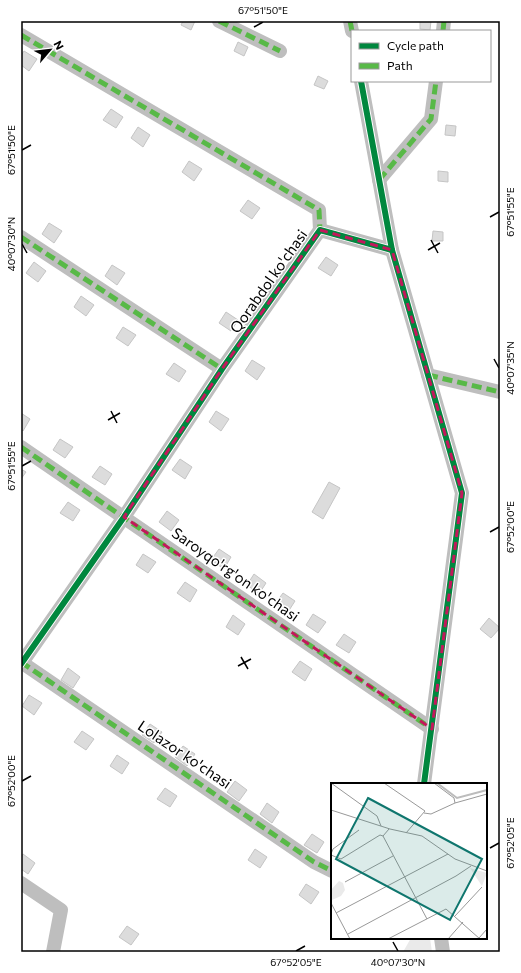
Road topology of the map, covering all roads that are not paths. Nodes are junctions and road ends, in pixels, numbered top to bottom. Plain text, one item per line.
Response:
1 (219, 21) edge
2 (21, 35) edge
3 (280, 51) dead end
4 (361, 82) edge
5 (436, 82) edge
6 (379, 180) junction
7 (320, 230) junction
8 (21, 237) edge
9 (392, 250) junction
10 (222, 369) junction
11 (428, 375) junction
12 (500, 392) edge
13 (21, 447) edge
14 (124, 517) junction
15 (21, 663) edge
16 (432, 729) junction
17 (424, 783) edge
18 (331, 870) edge
19 (21, 883) edge
20 (441, 939) edge
21 (53, 952) edge
22 (443, 952) edge

1 - 3 street
2 - 7 street
4 - 6 street
5 - 6 street
6 - 9 street
7 - 9 street, Qorabdol ko'chasi
7 - 10 street, Qorabdol ko'chasi
8 - 10 street
9 - 11 street
10 - 14 street, Qorabdol ko'chasi
11 - 12 street
11 - 16 street
13 - 14 street, Saroyqo'rg'on ko'chasi
14 - 15 street, Qorabdol ko'chasi
14 - 16 street, Saroyqo'rg'on ko'chasi
15 - 18 street, Lolazor ko'chasi
16 - 17 street
19 - 21 street
20 - 22 street

